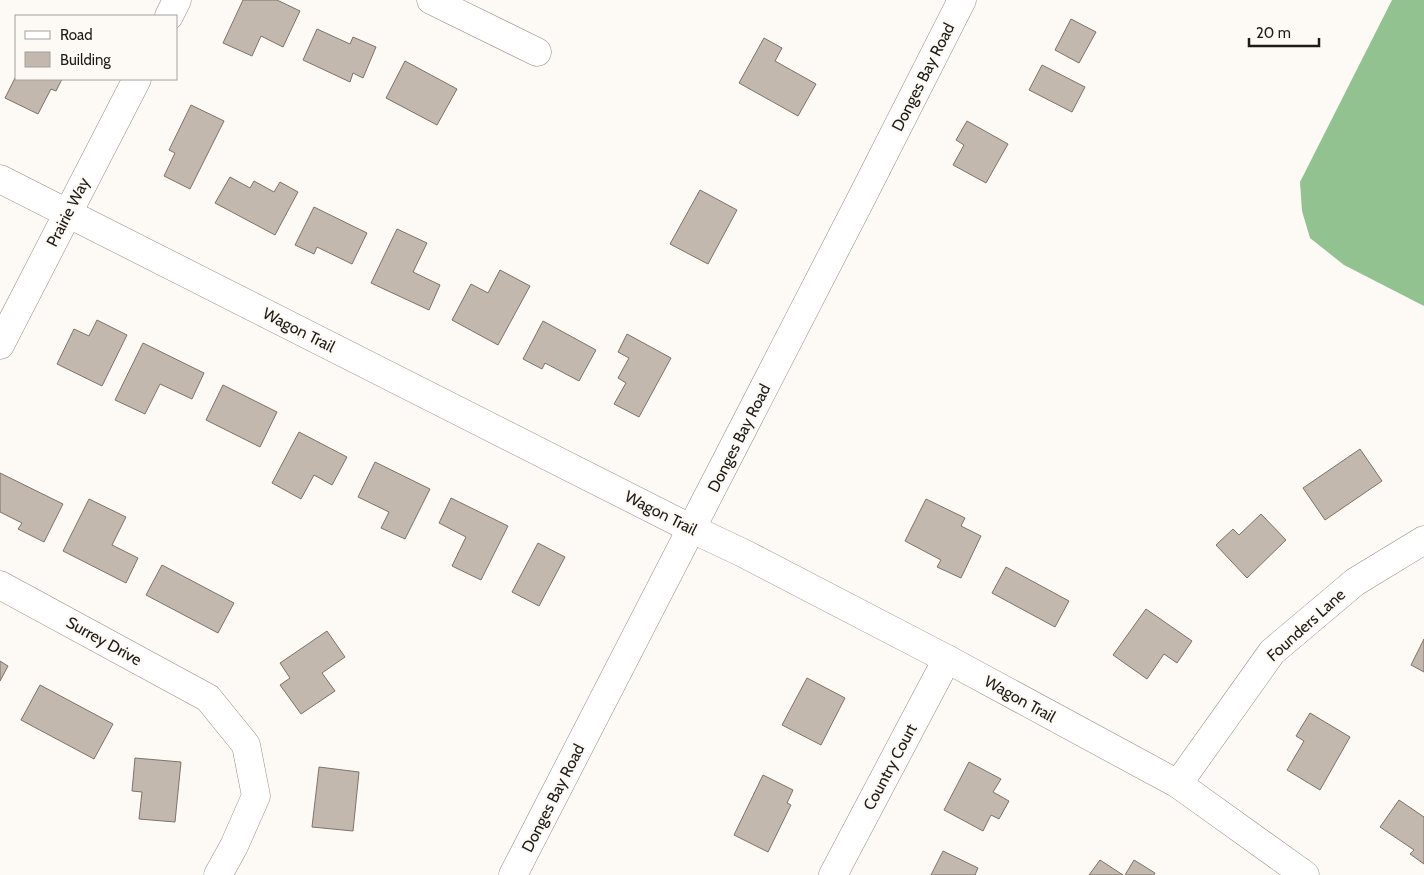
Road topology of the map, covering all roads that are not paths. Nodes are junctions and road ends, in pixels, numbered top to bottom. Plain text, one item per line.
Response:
1 (177, 0) edge
2 (431, 0) edge
3 (962, 0) edge
4 (170, 15) edge
5 (537, 52) dead end
6 (136, 80) edge
7 (0, 179) edge
8 (67, 213) junction
9 (0, 345) edge
10 (692, 529) junction
11 (1424, 540) edge
12 (0, 585) edge
13 (947, 659) junction
14 (1178, 784) junction
15 (218, 875) edge
16 (513, 875) edge
17 (833, 875) edge
18 (1305, 875) edge

1 - 4 street
2 - 5 street
3 - 10 street, Donges Bay Road
6 - 8 street, Prairie Way
7 - 8 street, Wagon Trail
8 - 9 street, Prairie Way
8 - 10 street, Wagon Trail
10 - 13 street, Wagon Trail
10 - 16 street, Donges Bay Road
11 - 14 street, Founders Lane
12 - 15 street, Surrey Drive
13 - 14 street, Wagon Trail
13 - 17 street, Country Court
14 - 18 street, Wagon Trail

